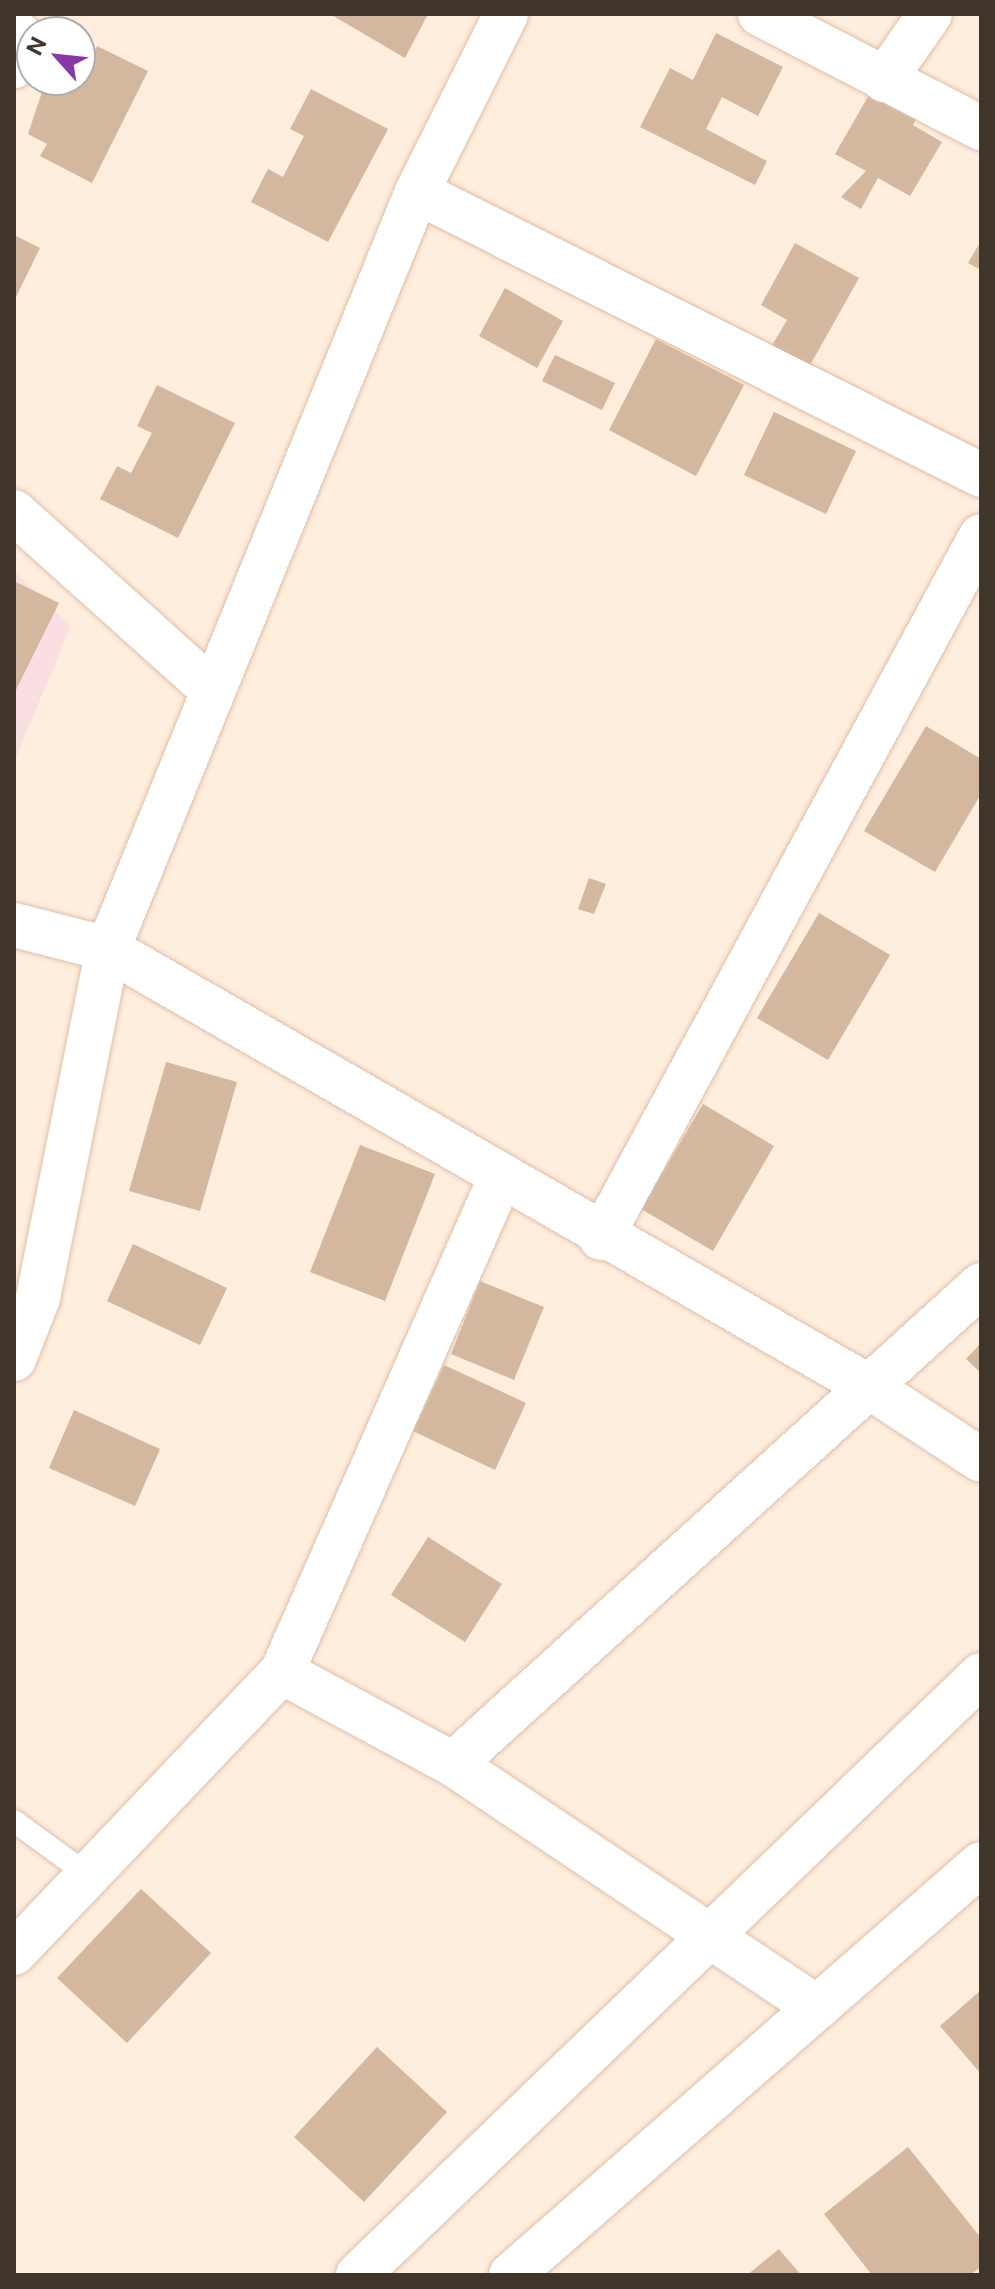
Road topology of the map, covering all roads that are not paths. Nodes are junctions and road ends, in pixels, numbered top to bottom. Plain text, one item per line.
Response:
1 (506, 14) edge
2 (760, 14) edge
3 (930, 14) edge
4 (14, 30) edge
5 (14, 66) edge
6 (884, 80) junction
7 (981, 128) edge
8 (417, 192) junction
9 (981, 475) edge
10 (14, 512) edge
11 (981, 536) edge
12 (209, 687) junction
13 (14, 925) edge
14 (108, 949) junction
15 (500, 1179) junction
16 (601, 1238) junction
17 (981, 1285) edge
18 (14, 1359) edge
19 (871, 1388) junction
20 (981, 1460) edge
21 (282, 1672) junction
22 (981, 1675) edge
23 (453, 1764) junction
24 (14, 1821) edge
25 (981, 1864) edge
26 (88, 1875) junction
27 (706, 1934) junction
28 (14, 1953) edge
29 (817, 2008) junction
30 (358, 2275) edge
31 (511, 2275) edge

1 - 8 street
2 - 6 street
3 - 6 street
4 - 5 street
6 - 7 street
8 - 9 street
8 - 12 street
10 - 12 street
11 - 16 street
12 - 14 street
13 - 14 street
14 - 15 street
14 - 18 street
15 - 16 street
15 - 21 street
16 - 19 street
17 - 19 street
19 - 20 street
19 - 23 street
21 - 23 street
21 - 26 street
22 - 27 street
23 - 27 street
24 - 26 lane
25 - 29 street
26 - 28 street
27 - 29 street
27 - 30 street
29 - 31 street

